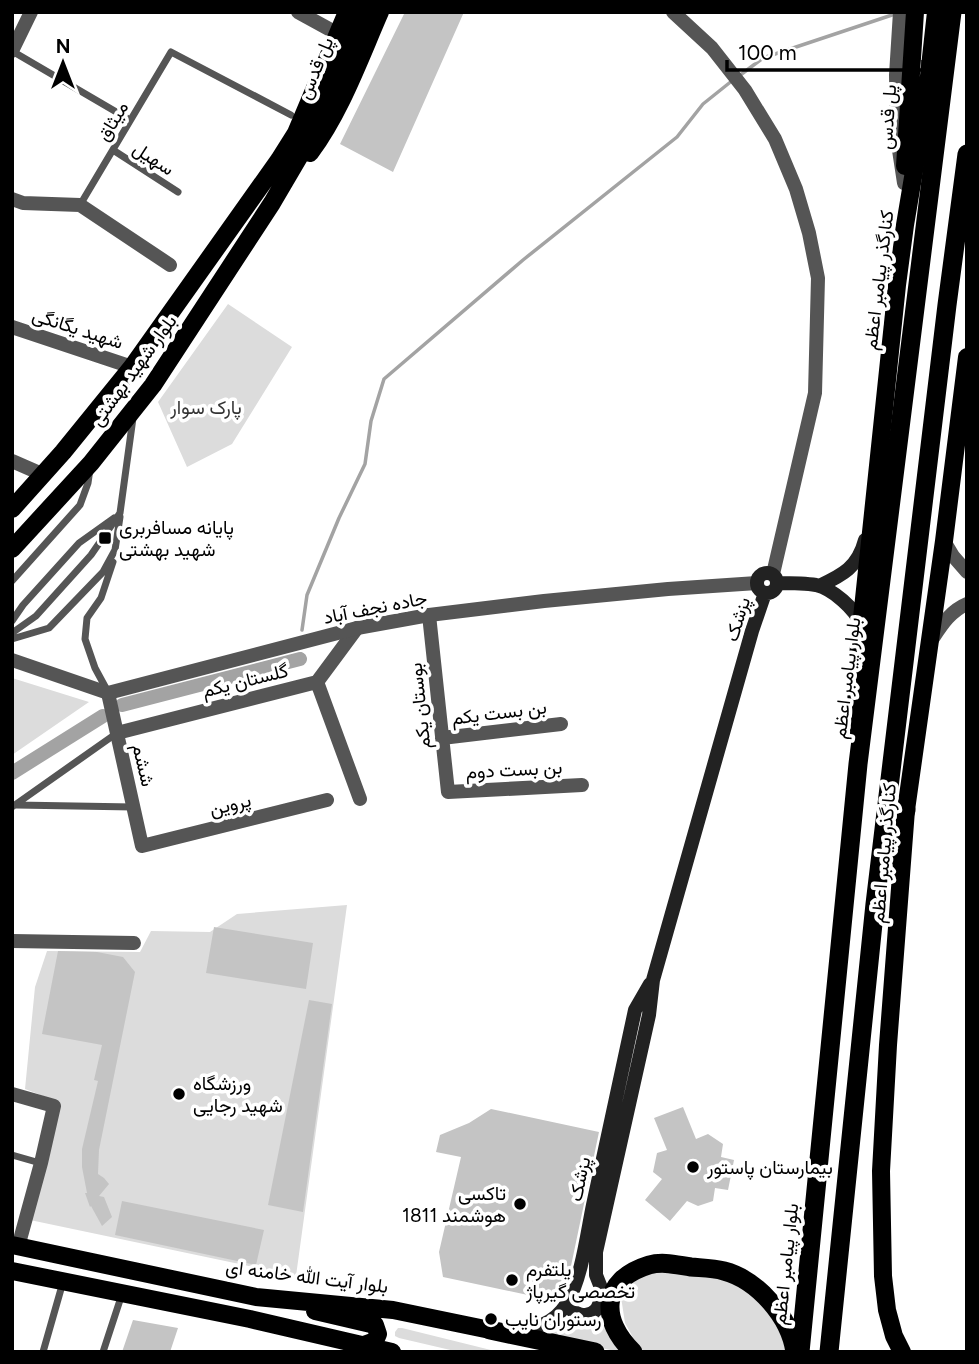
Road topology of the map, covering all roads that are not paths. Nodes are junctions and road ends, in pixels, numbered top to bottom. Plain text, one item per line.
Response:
1 (31, 12) edge
2 (298, 12) edge
3 (347, 12) edge
4 (361, 12) edge
5 (380, 12) edge
6 (673, 12) edge
7 (900, 12) edge
8 (915, 12) edge
9 (936, 12) edge
10 (952, 12) edge
11 (332, 20) edge
12 (12, 51) edge
13 (291, 115) junction
14 (130, 120) junction
15 (302, 136) junction
16 (113, 150) junction
17 (967, 154) edge
18 (904, 183) junction
19 (259, 187) junction
20 (178, 192) dead end
21 (12, 199) edge
22 (272, 204) junction
23 (80, 205) junction
24 (905, 225) junction
25 (170, 265) dead end
26 (12, 327) edge
27 (967, 358) edge
28 (132, 366) junction
29 (135, 408) junction
30 (12, 461) edge
31 (91, 463) junction
32 (44, 475) junction
33 (12, 509) edge
34 (873, 511) junction
35 (120, 513) junction
36 (944, 541) junction
37 (12, 549) edge
38 (116, 550) junction
39 (967, 572) edge
40 (775, 578) junction
41 (12, 581) edge
42 (819, 586) junction
43 (761, 588) junction
44 (967, 604) edge
45 (429, 615) junction
46 (12, 621) edge
47 (861, 624) junction
48 (357, 628) junction
49 (12, 633) edge
50 (12, 639) edge
51 (929, 645) junction
52 (12, 660) edge
53 (317, 682) junction
54 (108, 693) junction
55 (561, 724) dead end
56 (117, 733) junction
57 (442, 738) junction
58 (858, 764) junction
59 (582, 785) dead end
60 (448, 792) joint
61 (360, 799) dead end
62 (327, 800) dead end
63 (14, 806) edge
64 (134, 807) junction
65 (906, 810) junction
66 (142, 846) joint
67 (875, 904) junction
68 (12, 941) edge
69 (134, 943) dead end
70 (653, 980) junction
71 (12, 1094) edge
72 (12, 1155) edge
73 (41, 1163) junction
74 (15, 1246) edge
75 (12, 1272) edge
76 (63, 1282) junction
77 (122, 1293) junction
78 (256, 1297) junction
79 (605, 1300) junction
80 (567, 1303) junction
81 (490, 1330) junction
82 (364, 1345) junction
83 (43, 1352) edge
84 (103, 1352) edge
85 (392, 1352) edge
86 (595, 1352) edge
87 (633, 1352) edge
88 (797, 1352) edge
89 (829, 1352) edge
90 (902, 1352) edge

1 - 12 street
2 - 11 street
3 - 15 main road, پل قدس
4 - 15 main road, پل قدس
5 - 22 main road, بلوار شهید بهشتی
6 - 40 street
7 - 18 street
8 - 18 main road, پل قدس
9 - 24 main road, کنارگذر پیامبر اعظم
10 - 58 highway, بلوار پیامبر اعظم
11 - 13 main road, بلوار شهید بهشتی
12 - 14 lane
13 - 14 lane, میثاق
13 - 19 main road, بلوار شهید بهشتی
14 - 16 lane, میثاق
15 - 19 main road, بلوار شهید بهشتی
15 - 22 main road, بلوار شهید بهشتی
16 - 20 lane, سهیل
16 - 23 lane, میثاق
17 - 67 highway
18 - 24 main road, پل قدس
19 - 28 main road, بلوار شهید بهشتی
21 - 23 street
22 - 29 main road, بلوار شهید بهشتی
23 - 25 street
24 - 34 main road, کنارگذر پیامبر اعظم
26 - 28 street, شهید یگانگی
27 - 36 main road, کنارگذر پیامبر اعظم
28 - 32 main road, بلوار شهید بهشتی
29 - 31 main road, بلوار شهید بهشتی
29 - 35 lane
30 - 32 street
31 - 37 main road, بلوار شهید بهشتی
31 - 41 lane
32 - 33 main road, بلوار شهید بهشتی
34 - 42 main road
34 - 47 main road, کنارگذر پیامبر اعظم
35 - 38 lane
35 - 46 lane
35 - 49 lane
36 - 39 street
36 - 51 main road, کنارگذر پیامبر اعظم
38 - 50 lane
38 - 54 lane
40 - 42 main road
40 - 43 main road
42 - 47 main road
43 - 45 street, جاده نجف آباد
43 - 70 main road, پزشک
44 - 51 street
45 - 48 street, جاده نجف آباد
45 - 57 street, بوستان یکم
47 - 58 main road, کنارگذر پیامبر اعظم
48 - 53 street, گلستان یکم
48 - 54 street, جاده نجف آباد
51 - 65 main road, کنارگذر پیامبر اعظم
52 - 54 street
53 - 56 street, گلستان یکم
53 - 61 street
54 - 56 street, ششم
55 - 57 street, بن بست یکم
56 - 63 lane
56 - 64 street, ششم
57 - 60 street, بوستان یکم
58 - 88 highway, بلوار پیامبر اعظم
59 - 60 street, بن بست دوم
62 - 66 street, پروین
63 - 64 lane
64 - 66 street, ششم
65 - 67 highway
65 - 90 main road, کنارگذر پیامبر اعظم
67 - 89 highway
68 - 69 street
70 - 79 main road, پزشک
70 - 80 main road, پزشک
71 - 73 street
72 - 73 lane
73 - 74 street
74 - 78 main road, بلوار آیت الله خامنه ای
75 - 76 main road
76 - 77 main road
76 - 83 lane
77 - 82 main road
77 - 84 lane
78 - 81 main road, بلوار آیت الله خامنه ای
78 - 82 main road
79 - 80 main road
79 - 87 highway
79 - 88 highway
80 - 81 main road
81 - 86 highway, بلوار آیت الله خامنه ای
82 - 85 main road

